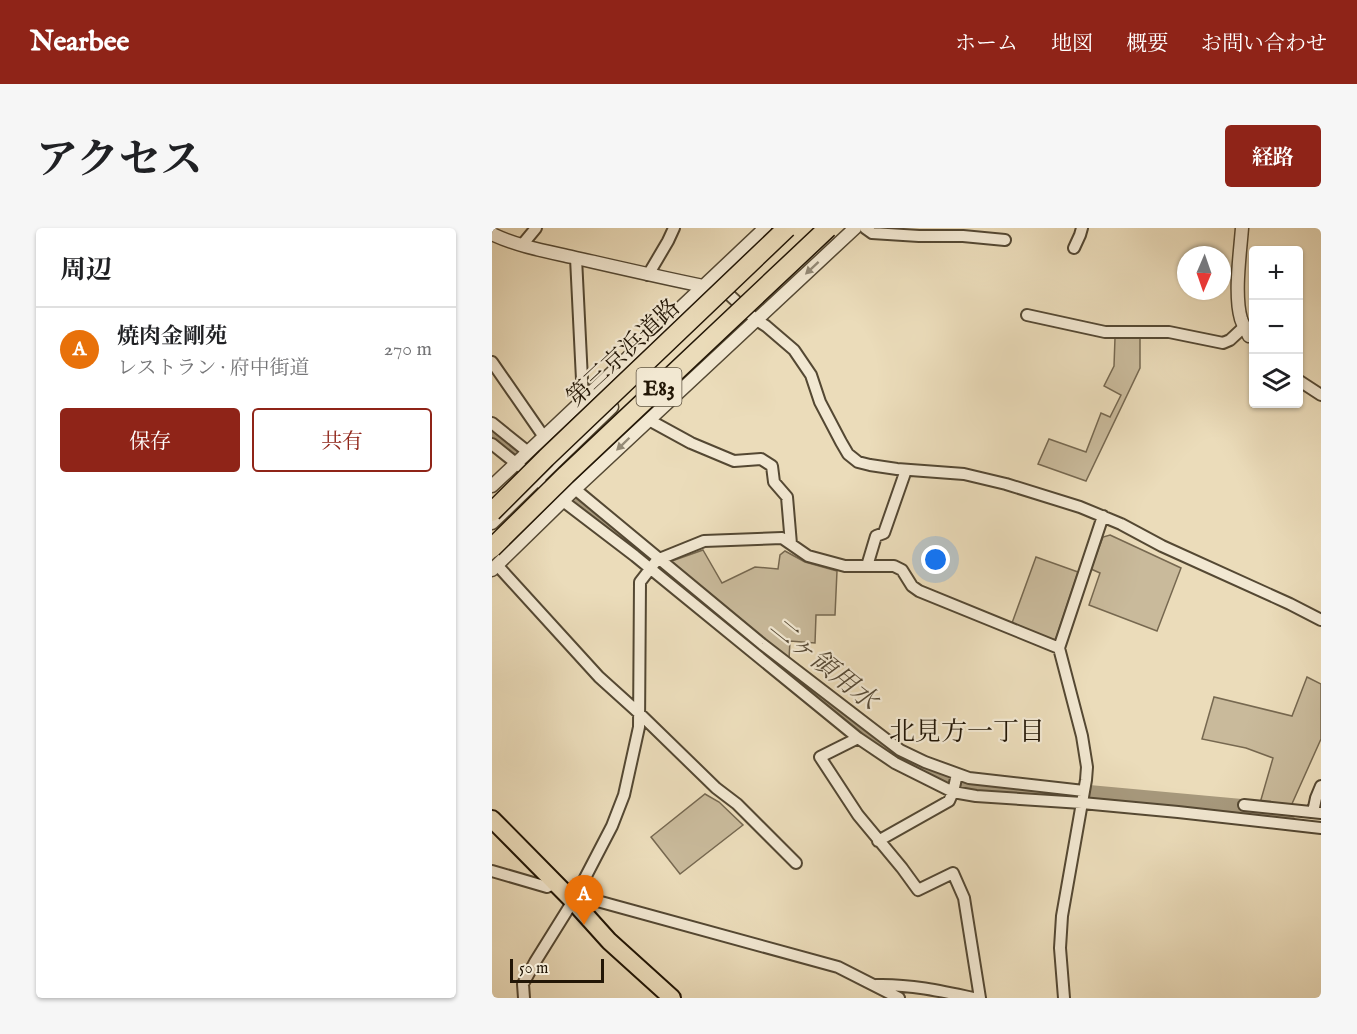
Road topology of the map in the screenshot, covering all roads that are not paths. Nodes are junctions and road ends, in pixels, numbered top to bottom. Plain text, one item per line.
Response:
1 (536, 228) edge
2 (674, 228) edge
3 (765, 228) edge
4 (787, 228) edge
5 (796, 228) edge
6 (818, 228) edge
7 (828, 228) edge
8 (855, 228) edge
9 (865, 228) edge
10 (1082, 228) edge
11 (1242, 228) edge
12 (492, 234) edge
13 (1005, 240) dead end
14 (522, 245) junction
15 (835, 246) junction
16 (1074, 248) dead end
17 (576, 258) junction
18 (648, 275) junction
19 (706, 281) junction
20 (1027, 315) dead end
21 (755, 319) junction
22 (1249, 335) edge
23 (492, 362) edge
24 (1303, 383) edge
25 (1321, 395) edge
26 (583, 400) junction
27 (649, 420) junction
28 (492, 423) edge
29 (544, 437) junction
30 (492, 444) edge
31 (528, 452) junction
32 (516, 464) junction
33 (906, 470) junction
34 (537, 481) junction
35 (492, 486) edge
36 (547, 489) junction
37 (575, 489) junction
38 (563, 501) junction
39 (492, 512) edge
40 (1103, 516) junction
41 (492, 523) edge
42 (492, 543) edge
43 (791, 544) junction
44 (494, 561) edge
45 (655, 564) junction
46 (867, 566) junction
47 (1321, 620) edge
48 (1059, 648) junction
49 (640, 714) junction
50 (858, 738) junction
51 (957, 774) junction
52 (1321, 786) edge
53 (953, 792) junction
54 (1083, 797) junction
55 (1244, 805) dead end
56 (1317, 812) edge
57 (492, 819) edge
58 (1321, 828) edge
59 (878, 841) junction
60 (796, 863) dead end
61 (492, 871) edge
62 (555, 883) junction
63 (573, 901) junction
64 (873, 985) junction
65 (524, 998) edge
66 (672, 998) edge
67 (899, 998) edge
68 (973, 998) edge
69 (980, 998) edge
70 (1064, 998) edge

1 - 14 street
2 - 18 street
3 - 19 street
4 - 39 highway, 第三京浜道路 / E83, bridge
5 - 34 street
6 - 15 street
6 - 36 street
7 - 44 highway, 第三京浜道路 / E83, bridge
8 - 15 street
9 - 13 street
10 - 16 street
11 - 22 street
12 - 14 street
14 - 17 street
15 -> 21 street
17 - 18 street
17 - 26 street
18 - 19 street
19 - 21 street
19 - 26 street
20 - 22 street
21 - 27 street
21 - 33 street
23 - 29 street
24 - 25 street
26 - 29 street
27 -> 37 street
27 - 43 street
28 - 31 street
29 - 31 street
30 - 32 street
31 - 32 street
32 - 34 street
32 - 35 street
33 - 40 street
33 - 46 street
34 - 36 street
34 - 41 street
36 - 38 street
36 - 42 street
37 - 38 street
37 - 45 street
38 - 44 street
38 - 45 street
40 - 47 street
40 - 48 street
43 - 45 street
43 - 46 street
44 - 49 street
45 - 49 street
45 - 50 street
45 - 51 street
46 - 48 street
48 - 54 street
49 - 60 street
49 - 63 street
50 - 53 street
50 - 59 street
51 - 53 street
51 - 54 street
52 - 56 street
53 - 54 street
53 - 59 street
54 - 58 street
54 - 70 street
55 - 56 street
57 - 62 highway
59 - 69 street
61 - 62 street
62 - 63 highway
63 - 64 street
63 - 65 street
63 - 66 highway
64 - 67 street
64 - 68 street

